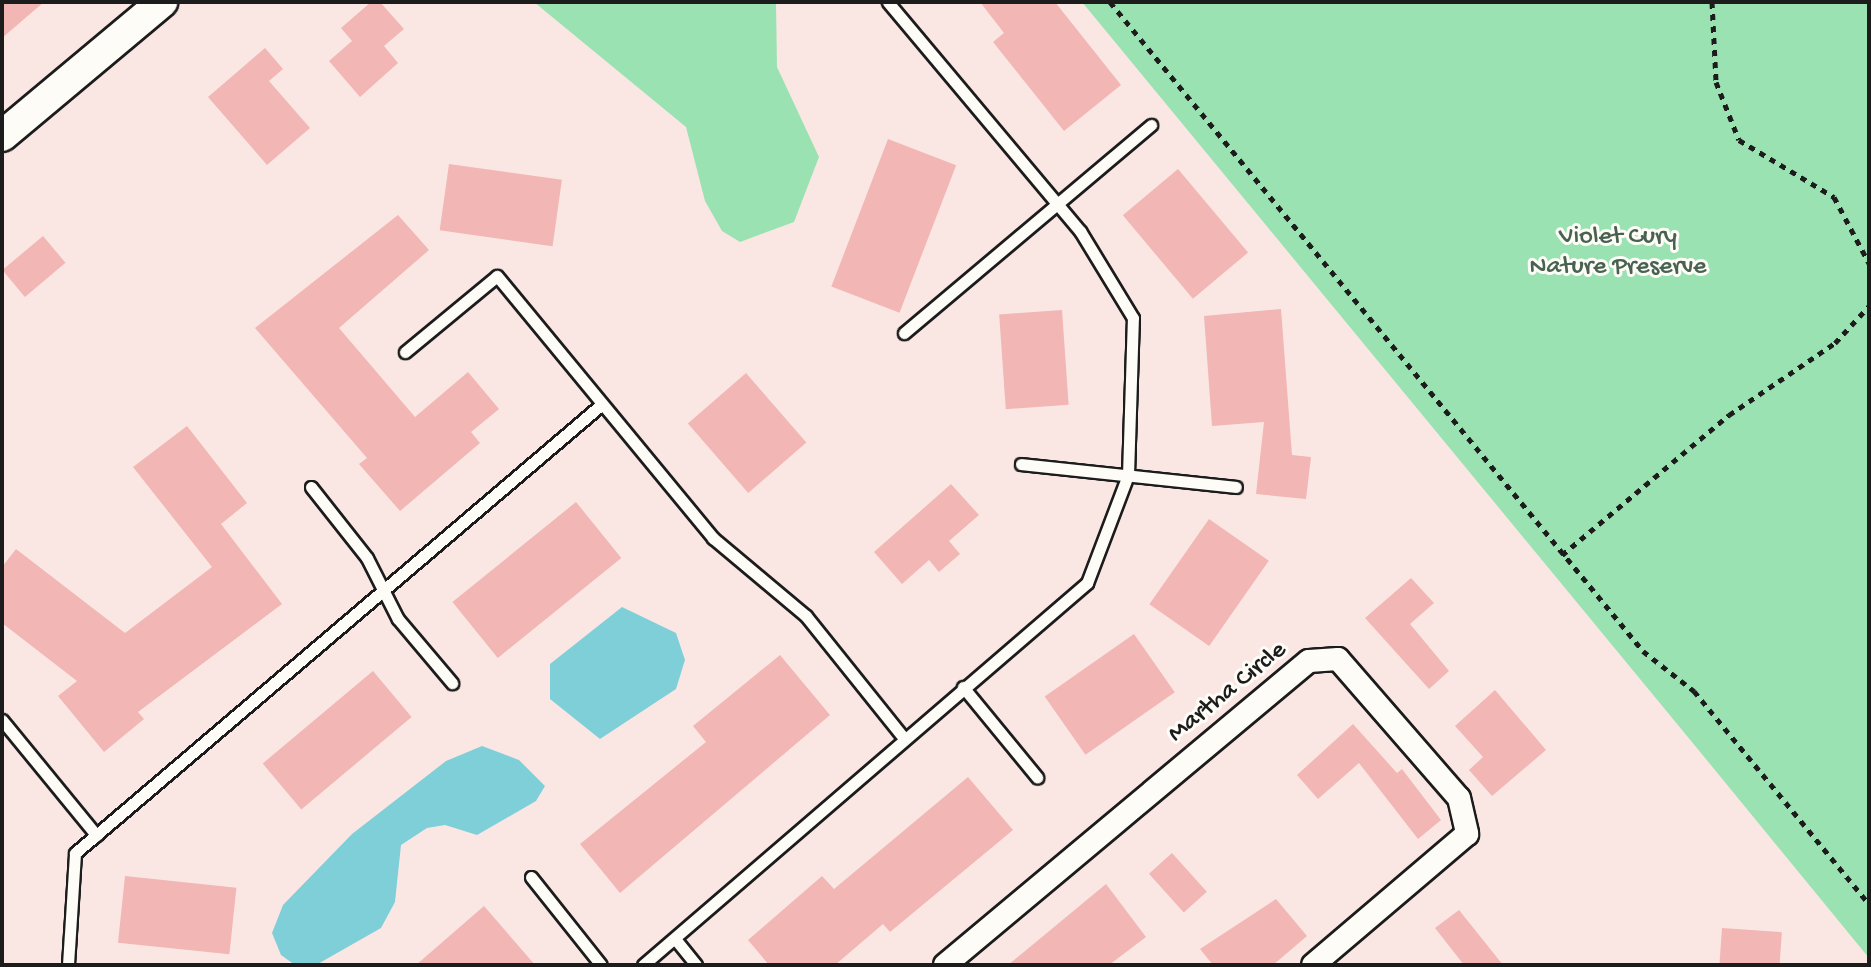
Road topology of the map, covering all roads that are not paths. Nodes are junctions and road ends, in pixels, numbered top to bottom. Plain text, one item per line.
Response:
1 (162, 2) edge
2 (888, 2) edge
3 (1151, 125) dead end
4 (2, 136) edge
5 (1057, 204) junction
6 (904, 333) dead end
7 (405, 352) dead end
8 (602, 404) junction
9 (1021, 464) dead end
10 (1128, 475) junction
11 (311, 487) dead end
12 (1236, 487) dead end
13 (383, 591) junction
14 (452, 683) dead end
15 (963, 687) junction
16 (2, 720) edge
17 (903, 737) junction
18 (1037, 777) dead end
19 (96, 835) junction
20 (531, 877) dead end
21 (676, 940) junction
22 (68, 965) edge
23 (601, 965) edge
24 (643, 965) edge
25 (696, 965) edge
26 (945, 965) edge
27 (1313, 965) edge

1 - 4 street
2 - 5 lane
3 - 5 lane
5 - 6 lane
5 - 10 lane
7 - 8 lane
8 - 13 lane
8 - 17 lane
9 - 10 lane
10 - 12 lane
10 - 15 lane
11 - 13 lane
13 - 14 lane
13 - 19 lane
15 - 17 lane
15 - 18 lane
16 - 19 lane
17 - 21 lane
19 - 22 lane
20 - 23 lane
21 - 24 lane
21 - 25 lane
26 - 27 street, Martha Circle

